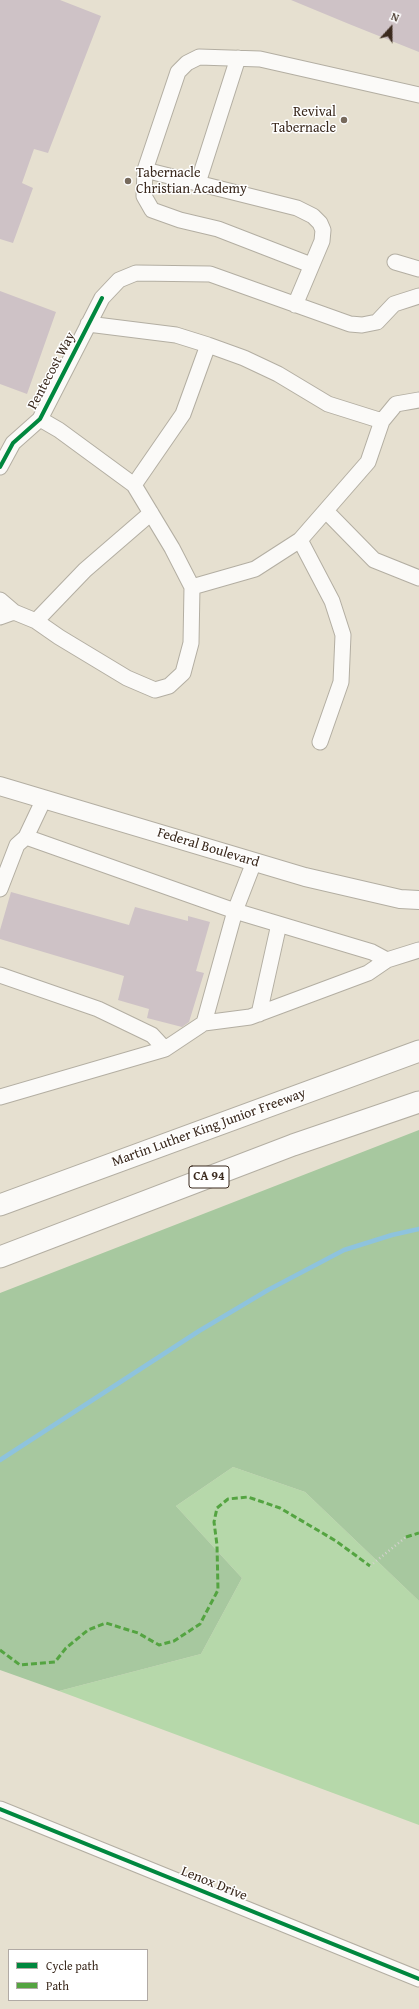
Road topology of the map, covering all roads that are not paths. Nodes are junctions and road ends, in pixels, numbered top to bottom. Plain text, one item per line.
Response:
1 (238, 58) junction
2 (419, 95) edge
3 (145, 170) junction
4 (198, 183) junction
5 (395, 262) dead end
6 (311, 265) junction
7 (419, 269) edge
8 (419, 296) edge
9 (295, 305) junction
10 (88, 324) junction
11 (208, 345) junction
12 (419, 400) edge
13 (40, 419) junction
14 (382, 421) junction
15 (0, 467) edge
16 (134, 485) junction
17 (326, 511) junction
18 (151, 513) junction
19 (300, 540) junction
20 (419, 578) edge
21 (192, 587) junction
22 (0, 600) edge
23 (7, 614) edge
24 (36, 621) junction
25 (320, 742) dead end
26 (0, 786) edge
27 (44, 799) junction
28 (26, 837) junction
29 (254, 862) junction
30 (0, 889) edge
31 (419, 900) edge
32 (235, 911) junction
33 (279, 924) junction
34 (419, 950) edge
35 (387, 960) junction
36 (0, 975) edge
37 (260, 1014) junction
38 (204, 1023) junction
39 (419, 1042) edge
40 (165, 1049) junction
41 (419, 1051) edge
42 (295, 1096) junction
43 (0, 1097) edge
44 (419, 1102) edge
45 (5, 1203) edge
46 (0, 1257) edge
47 (0, 1809) edge
48 (419, 1979) edge

1 - 2 street
1 - 3 street
1 - 4 street
3 - 4 street
3 - 6 street
4 - 6 street
5 - 7 street
6 - 9 street
8 - 9 street, Pentecost Way
9 - 10 street, Pentecost Way
10 - 11 street
10 - 13 street, Pentecost Way
11 - 14 street
11 - 16 street
12 - 14 street
13 - 15 street, Pentecost Way
13 - 16 street
14 - 17 street
16 - 18 street
17 - 19 street
17 - 20 street
18 - 21 street
18 - 24 street
19 - 21 street
19 - 25 street
21 - 24 street
22 - 23 street
23 - 24 street
26 - 27 main road, Federal Boulevard
27 - 28 street
27 - 29 main road, Federal Boulevard
28 - 30 street
28 - 32 street
29 - 31 main road, Federal Boulevard
29 - 32 street
32 - 33 street
32 - 38 street
33 - 35 street
33 - 37 street
34 - 35 street
35 - 37 street
36 - 40 street
37 - 38 street
38 - 40 street
39 - 42 highway
40 - 43 street
41 - 42 highway, Martin Luther King Junior Freeway
42 - 45 highway, Martin Luther King Junior Freeway
44 - 46 highway, CA 94
47 - 48 street, Lenox Drive

